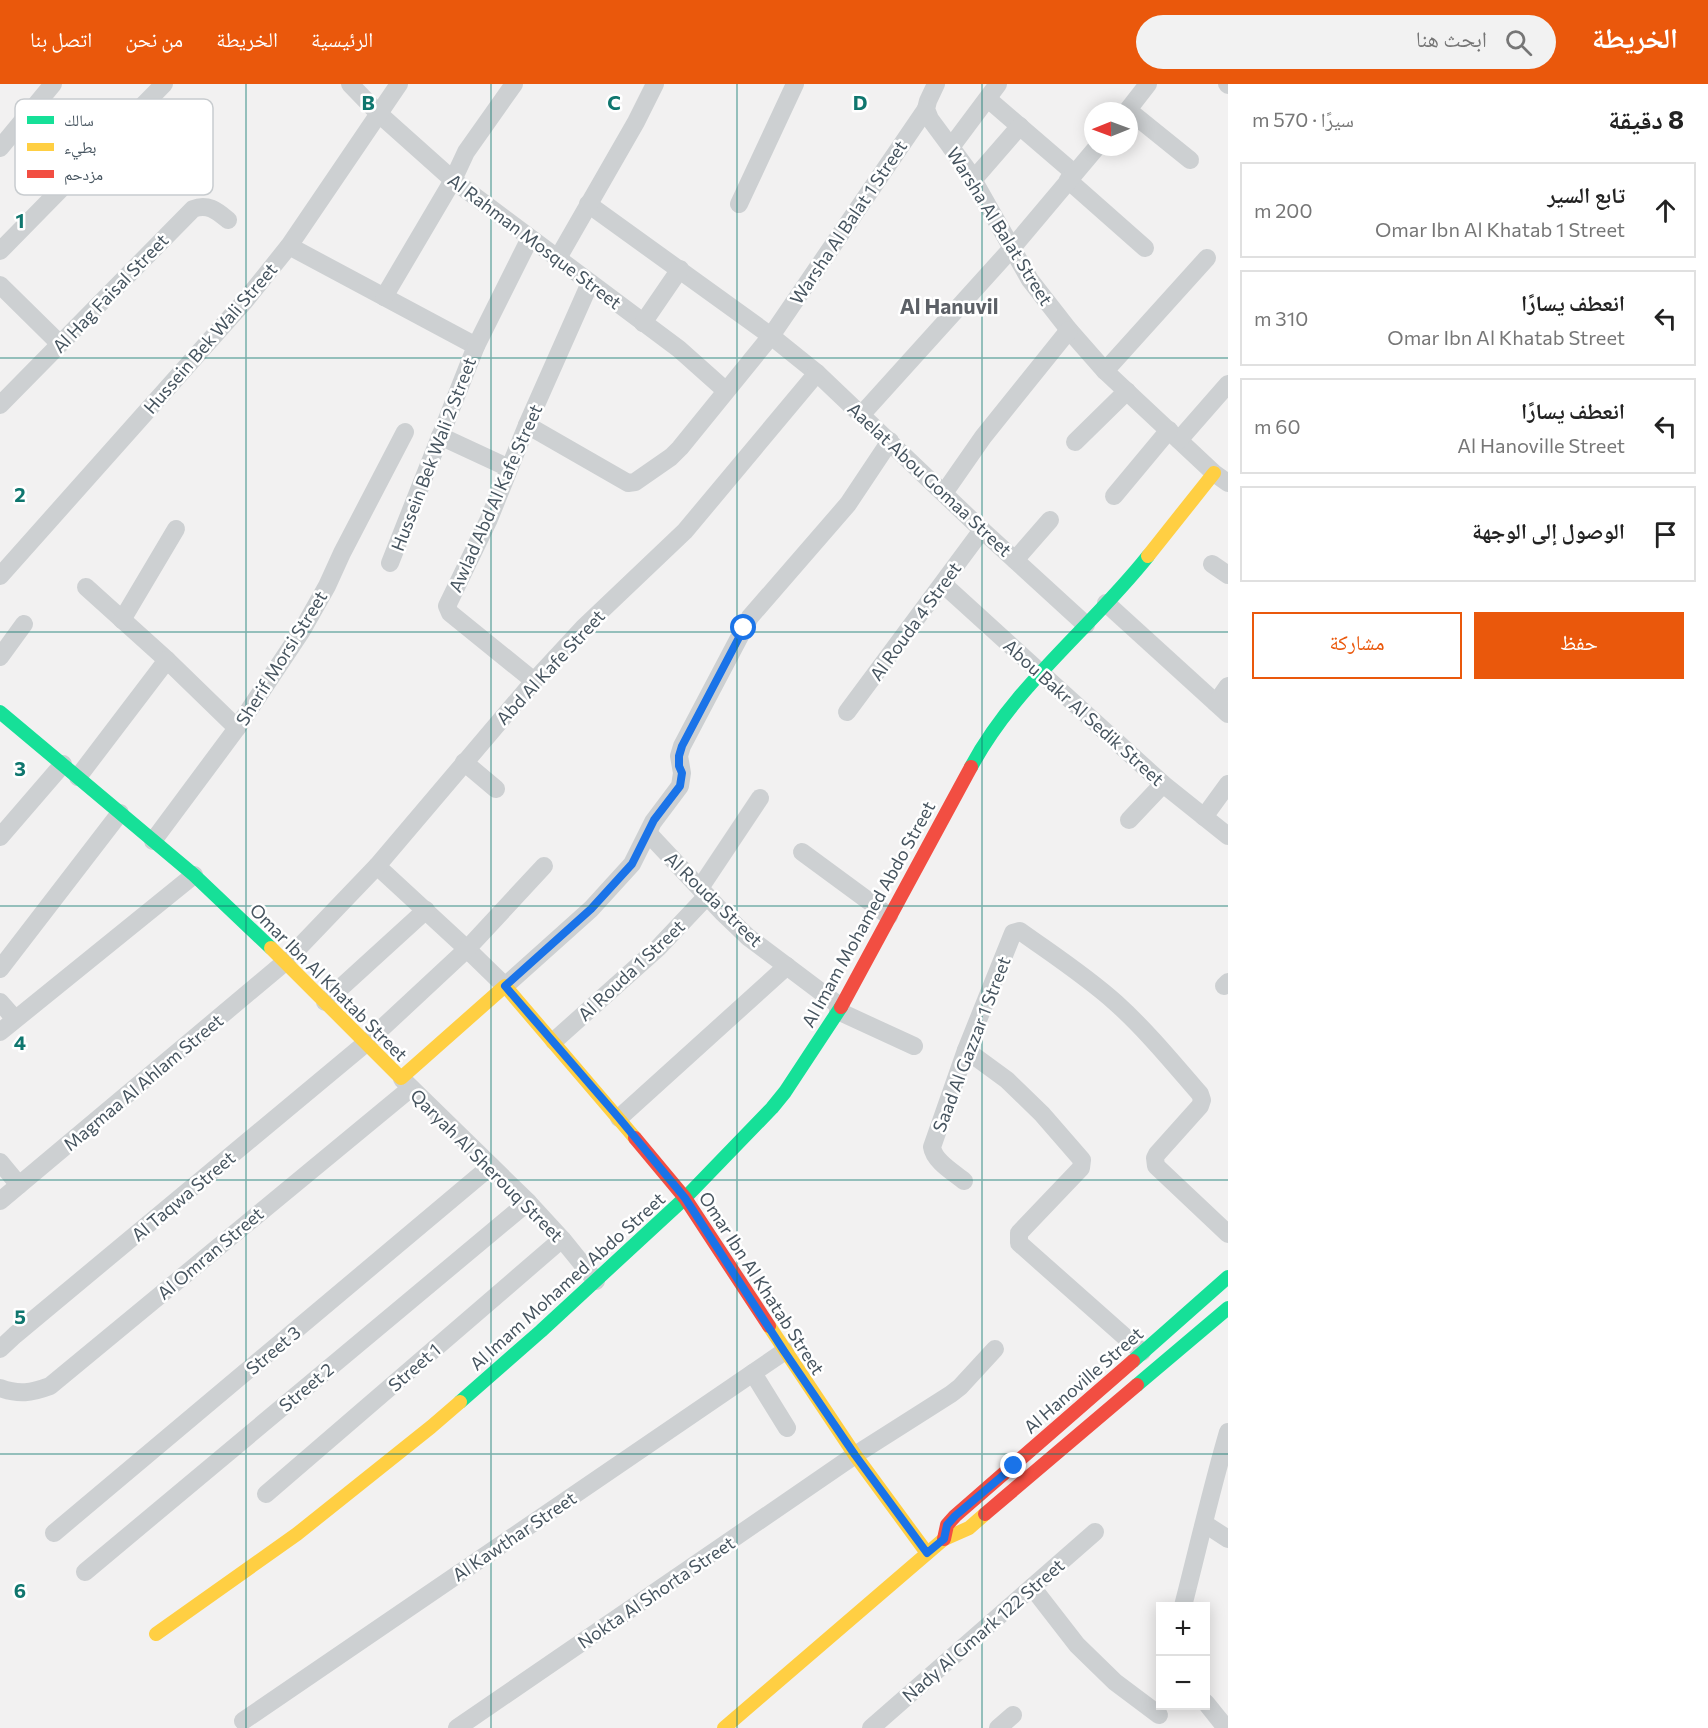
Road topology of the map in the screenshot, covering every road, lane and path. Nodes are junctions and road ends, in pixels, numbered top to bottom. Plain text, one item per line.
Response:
1 (53, 84) edge
2 (165, 84) edge
3 (350, 84) edge
4 (399, 84) edge
5 (514, 84) edge
6 (655, 84) edge
7 (795, 84) edge
8 (936, 84) edge
9 (1147, 84) edge
10 (993, 91) edge
11 (41, 99) edge
12 (150, 99) edge
13 (1134, 102) edge
14 (926, 109) junction
15 (378, 113) junction
16 (1138, 118) edge
17 (1020, 126) junction
18 (15, 130) edge
19 (951, 147) junction
20 (0, 148) edge
21 (1089, 156) edge
22 (1190, 160) dead end
23 (1071, 177) junction
24 (453, 180) junction
25 (973, 180) junction
26 (55, 195) edge
27 (588, 204) junction
28 (739, 204) dead end
29 (228, 220) dead end
30 (530, 238) junction
31 (289, 246) junction
32 (1012, 248) junction
33 (1145, 248) dead end
34 (0, 251) edge
35 (558, 258) junction
36 (1207, 258) dead end
37 (680, 269) junction
38 (590, 283) junction
39 (0, 285) edge
40 (384, 297) junction
41 (643, 323) junction
42 (1069, 330) junction
43 (771, 336) junction
44 (60, 344) junction
45 (476, 346) junction
46 (1105, 371) junction
47 (817, 373) junction
48 (1228, 384) edge
49 (725, 390) junction
50 (1126, 391) junction
51 (0, 405) edge
52 (862, 414) junction
53 (527, 425) junction
54 (405, 432) dead end
55 (1174, 435) junction
56 (440, 436) junction
57 (890, 441) junction
58 (1075, 442) dead end
59 (509, 468) junction
60 (1221, 478) edge
61 (944, 493) junction
62 (1114, 496) dead end
63 (1050, 520) dead end
64 (176, 529) dead end
65 (982, 530) junction
66 (1015, 560) junction
67 (390, 563) dead end
68 (1212, 564) dead end
69 (1228, 575) edge
70 (0, 576) edge
71 (943, 584) junction
72 (86, 587) dead end
73 (1106, 603) junction
74 (122, 620) junction
75 (24, 624) dead end
76 (1086, 625) junction
77 (0, 657) edge
78 (167, 660) junction
79 (1040, 673) junction
80 (534, 681) junction
81 (1228, 686) edge
82 (1222, 708) edge
83 (0, 712) edge
84 (847, 712) dead end
85 (237, 728) junction
86 (464, 762) junction
87 (63, 764) junction
88 (78, 777) junction
89 (1163, 784) junction
90 (1228, 784) edge
91 (496, 789) dead end
92 (760, 798) dead end
93 (120, 813) junction
94 (1204, 817) junction
95 (1129, 820) dead end
96 (648, 833) junction
97 (1228, 836) edge
98 (0, 837) edge
99 (153, 841) junction
100 (802, 852) dead end
101 (377, 866) junction
102 (544, 866) dead end
103 (194, 875) junction
104 (703, 892) junction
105 (426, 910) junction
106 (889, 916) junction
107 (467, 949) junction
108 (285, 962) junction
109 (787, 966) junction
110 (0, 969) edge
111 (505, 986) junction
112 (0, 1002) edge
113 (325, 1002) junction
114 (839, 1009) junction
115 (15, 1019) junction
116 (0, 1032) edge
117 (554, 1041) junction
118 (366, 1043) junction
119 (914, 1046) dead end
120 (966, 1050) junction
121 (406, 1083) junction
122 (619, 1118) junction
123 (0, 1162) edge
124 (491, 1166) junction
125 (964, 1181) dead end
126 (19, 1185) junction
127 (685, 1198) junction
128 (0, 1201) edge
129 (528, 1202) junction
130 (1228, 1234) edge
131 (562, 1239) junction
132 (1228, 1277) edge
133 (596, 1281) junction
134 (1228, 1308) edge
135 (0, 1349) edge
136 (995, 1349) dead end
137 (784, 1351) junction
138 (1142, 1353) junction
139 (753, 1373) junction
140 (0, 1388) edge
141 (787, 1428) dead end
142 (1228, 1432) edge
143 (855, 1455) junction
144 (266, 1494) dead end
145 (1205, 1524) junction
146 (1095, 1532) dead end
147 (54, 1533) dead end
148 (944, 1539) junction
149 (1228, 1539) edge
150 (927, 1553) junction
151 (85, 1572) dead end
152 (1032, 1587) junction
153 (1184, 1602) edge
154 (156, 1634) dead end
155 (1210, 1708) edge
156 (1013, 1715) dead end
157 (1159, 1716) edge
158 (243, 1721) dead end
159 (457, 1728) edge
160 (724, 1728) edge
161 (871, 1728) edge
162 (998, 1728) edge
163 (1226, 1728) edge

1 - 11 street
2 - 12 street
3 - 15 street, Al Rahman Mosque Street
4 - 15 street, Hussein Bek Wali Street
5 - 24 street
6 - 27 street
7 - 28 street
8 - 14 street
9 - 13 street
10 - 17 street
10 - 19 street
14 - 19 street, Warsha Al Balat Street
14 - 43 street, Warsha Al Balat 1 Street
15 - 24 street, Al Rahman Mosque Street
15 - 31 street, Hussein Bek Wali Street
16 - 22 street
17 - 23 street
17 - 25 street
18 - 20 street
19 - 25 street, Warsha Al Balat Street
21 - 23 street
23 - 32 street
23 - 33 street
24 - 30 street, Al Rahman Mosque Street
24 - 40 street
25 - 32 street, Warsha Al Balat Street
26 - 34 street
27 - 35 street
27 - 37 street, Aaelat Abou Gomaa Street
29 - 44 street, Al Hag Faisal Street
30 - 35 street, Al Rahman Mosque Street
30 - 45 street, Hussein Bek Wali 2 Street
31 - 40 street, Hussein Bek Wali 2 Street
31 - 70 street, Hussein Bek Wali Street
32 - 42 street, Warsha Al Balat Street
32 - 52 street
35 - 38 street, Al Rahman Mosque Street
36 - 46 street
37 - 41 street
37 - 43 street, Aaelat Abou Gomaa Street
38 - 41 street, Al Rahman Mosque Street
38 - 53 street, Awlad Abd Al Kafe Street
39 - 44 street
40 - 45 street, Hussein Bek Wali 2 Street
41 - 49 street, Al Rahman Mosque Street
42 - 46 street, Warsha Al Balat Street
42 - 61 street
43 - 47 street, Aaelat Abou Gomaa Street
43 - 49 street, Warsha Al Balat 1 Street
44 - 51 street, Al Hag Faisal Street
45 - 56 street, Hussein Bek Wali 2 Street
46 - 50 street, Warsha Al Balat Street
47 - 52 street, Aaelat Abou Gomaa Street
47 - 80 street, Abd Al Kafe Street
48 - 55 street
49 - 53 street, Warsha Al Balat 1 Street
50 - 55 street, Warsha Al Balat Street
50 - 58 street
52 - 57 street, Aaelat Abou Gomaa Street
53 - 59 street, Awlad Abd Al Kafe Street
54 - 85 street, Sherif Morsi Street
55 - 60 street, Warsha Al Balat Street
55 - 62 street
56 - 59 street
56 - 67 street, Hussein Bek Wali 2 Street
57 - 61 street, Aaelat Abou Gomaa Street
57 - 96 street
59 - 80 street, Awlad Abd Al Kafe Street
60 - 73 street, Al Imam Mohamed Abdo Street
61 - 65 street, Aaelat Abou Gomaa Street
63 - 66 street
64 - 74 street
65 - 66 street, Aaelat Abou Gomaa Street
65 - 71 street, Al Rouda 4 Street
66 - 76 street, Aaelat Abou Gomaa Street
68 - 69 street
71 - 79 street, Abou Bakr Al Sedik Street
71 - 84 street, Al Rouda 4 Street
72 - 74 street
73 - 76 street, Al Imam Mohamed Abdo Street
73 - 82 street
74 - 78 street
75 - 77 street
76 - 79 street, Al Imam Mohamed Abdo Street
78 - 85 street
78 - 88 street
79 - 89 street, Abou Bakr Al Sedik Street
79 - 106 street, Al Imam Mohamed Abdo Street
80 - 86 street, Abd Al Kafe Street
81 - 82 street
83 - 87 street, Omar Ibn Al Khatab Street
85 - 99 street, Sherif Morsi Street
86 - 91 street
86 - 101 street, Abd Al Kafe Street
87 - 88 street, Omar Ibn Al Khatab Street
87 - 98 street
88 - 93 street, Omar Ibn Al Khatab Street
89 - 94 street, Abou Bakr Al Sedik Street
89 - 95 street
90 - 94 street
92 - 104 street, Al Rouda 1 Street
93 - 99 street, Omar Ibn Al Khatab Street
93 - 110 street
94 - 97 street, Abou Bakr Al Sedik Street
96 - 104 street, Al Rouda Street
96 - 111 street
99 - 103 street, Omar Ibn Al Khatab Street
100 - 106 street
101 - 105 street
101 - 108 street, Abd Al Kafe Street
102 - 107 street, Al Taqwa Street
103 - 108 street, Omar Ibn Al Khatab Street
103 - 115 street
104 - 109 street, Al Rouda Street
104 - 117 street, Al Rouda 1 Street
105 - 107 street
105 - 113 street
106 - 114 street, Al Imam Mohamed Abdo Street
107 - 111 street
107 - 118 street, Al Taqwa Street
108 - 113 street, Omar Ibn Al Khatab Street
108 - 126 street, Magmaa Al Ahlam Street
109 - 114 street, Al Rouda Street
109 - 122 street
111 - 117 street, Omar Ibn Al Khatab Street
111 - 121 street, Omar Ibn Al Khatab Street
112 - 115 street
113 - 118 street, Omar Ibn Al Khatab Street
114 - 119 street, Al Rouda Street
114 - 127 street, Al Imam Mohamed Abdo Street
115 - 116 street
117 - 122 street, Omar Ibn Al Khatab Street
118 - 121 street, Omar Ibn Al Khatab Street
118 - 135 street, Al Taqwa Street
120 - 125 street, Saad Al Gazzar 1 Street
120 - 130 street, Saad Al Gazzar 1 Street
120 - 138 street
121 - 124 street, Qaryah Al Sherouq Street
121 - 140 street, Al Omran Street
122 - 127 street, Omar Ibn Al Khatab Street
123 - 126 street
124 - 129 street, Qaryah Al Sherouq Street
124 - 147 street, Street 3
126 - 128 street, Magmaa Al Ahlam Street
127 - 133 street, Al Imam Mohamed Abdo Street
127 - 137 street, Omar Ibn Al Khatab Street
129 - 131 street, Qaryah Al Sherouq Street
129 - 151 street, Street 2
131 - 133 street, Qaryah Al Sherouq Street
131 - 144 street, Street 1
132 - 138 street, Al Hanoville Street
133 - 154 street, Al Imam Mohamed Abdo Street
134 - 148 street, Al Hanoville Street
136 - 143 street, Nokta Al Shorta Street
137 - 139 street, Al Kawthar Street
137 - 143 street, Omar Ibn Al Khatab Street
138 - 148 street, Al Hanoville Street
139 - 141 street
139 - 158 street, Al Kawthar Street
142 - 145 street
143 - 150 street, Omar Ibn Al Khatab Street
143 - 159 street, Nokta Al Shorta Street
145 - 149 street
145 - 153 street
146 - 152 street, Nady Al Gmark 122 Street
148 - 150 street, Al Hanoville Street
150 - 160 street, Al Hanoville Street
152 - 157 street
152 - 161 street, Nady Al Gmark 122 Street
155 - 163 street
156 - 162 street

